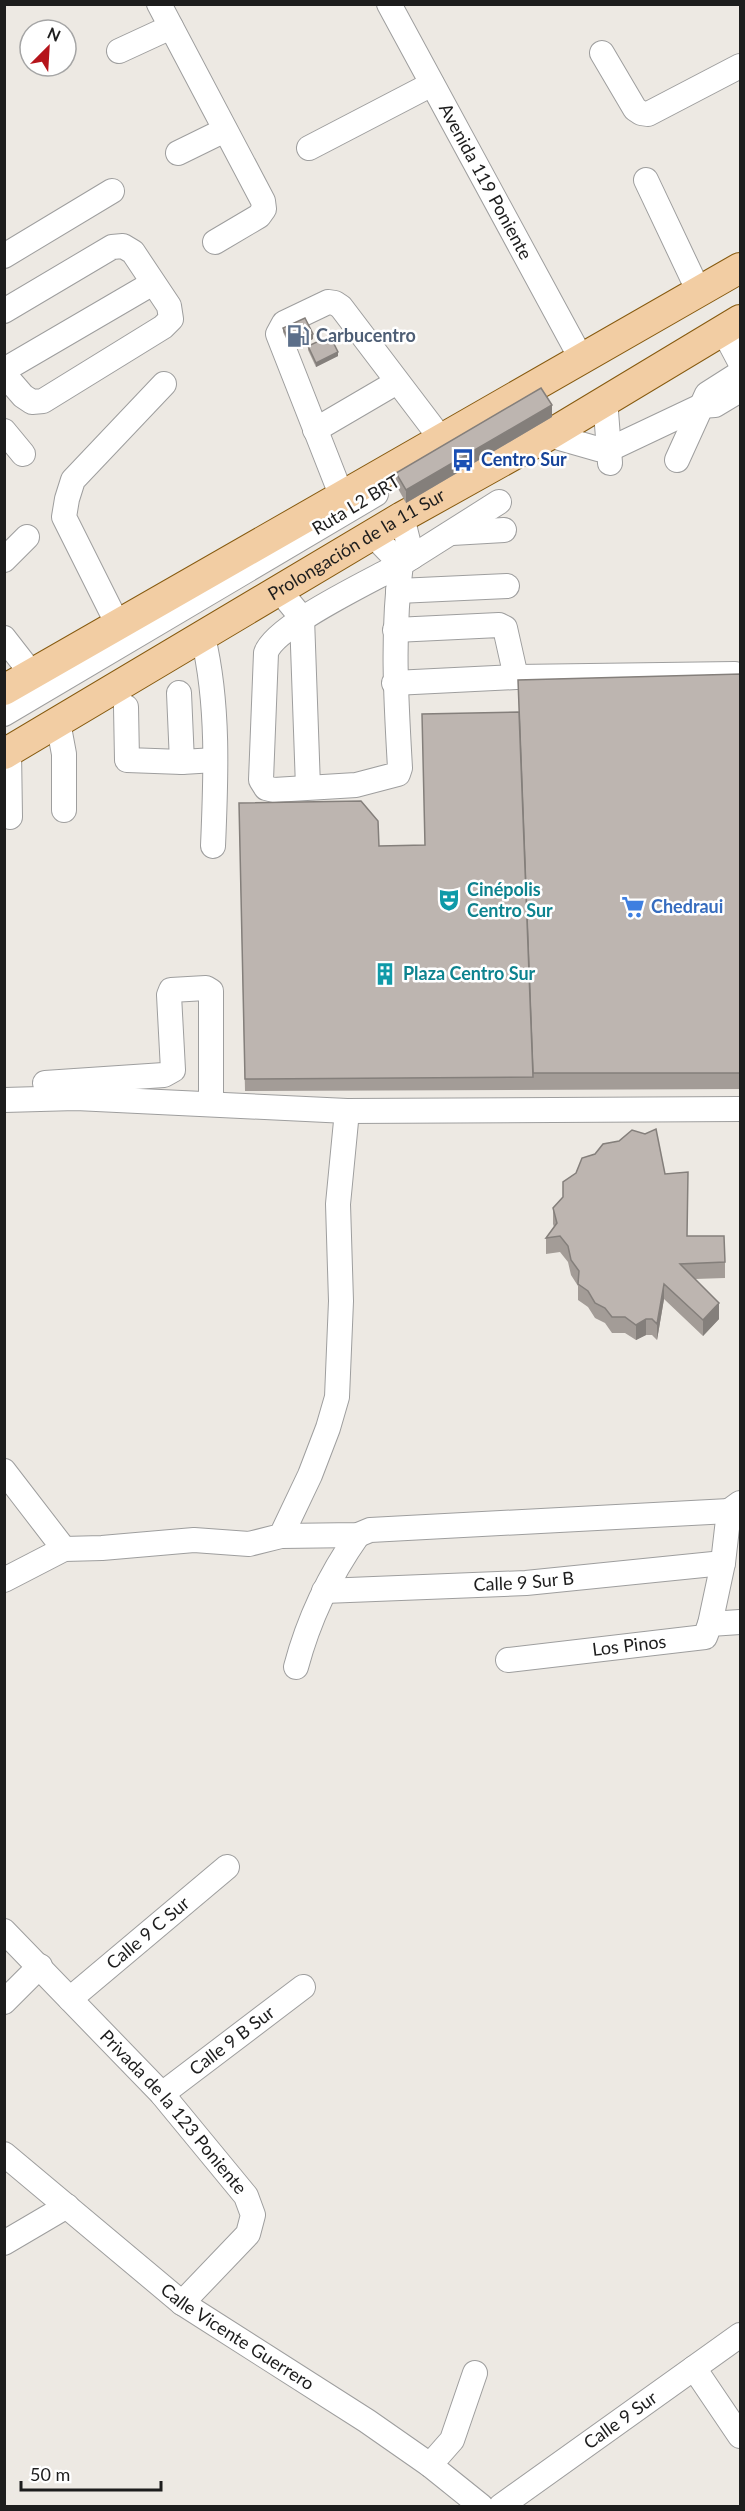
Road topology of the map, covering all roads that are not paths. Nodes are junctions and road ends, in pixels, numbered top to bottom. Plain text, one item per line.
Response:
1 (159, 4) edge
2 (389, 4) edge
3 (171, 27) junction
4 (119, 51) dead end
5 (602, 53) dead end
6 (741, 66) edge
7 (432, 84) junction
8 (225, 130) junction
9 (309, 148) dead end
10 (178, 153) dead end
11 (646, 180) dead end
12 (112, 191) dead end
13 (215, 242) dead end
14 (4, 256) edge
15 (741, 268) edge
16 (741, 280) edge
17 (153, 283) junction
18 (699, 292) junction
19 (4, 311) edge
20 (735, 320) edge
21 (582, 360) junction
22 (741, 362) edge
23 (4, 372) edge
24 (741, 373) edge
25 (397, 382) junction
26 (164, 384) dead end
27 (741, 390) edge
28 (605, 399) junction
29 (701, 406) junction
30 (315, 430) junction
31 (4, 431) edge
32 (549, 435) junction
33 (442, 440) junction
34 (23, 454) dead end
35 (609, 457) junction
36 (677, 460) dead end
37 (342, 497) junction
38 (499, 502) dead end
39 (402, 517) junction
40 (504, 531) dead end
41 (450, 533) junction
42 (373, 535) junction
43 (27, 537) dead end
44 (4, 560) edge
45 (407, 561) junction
46 (289, 584) junction
47 (507, 586) dead end
48 (398, 591) junction
49 (310, 614) junction
50 (118, 625) junction
51 (395, 630) junction
52 (202, 637) junction
53 (4, 638) edge
54 (32, 674) junction
55 (735, 674) edge
56 (516, 677) junction
57 (394, 683) junction
58 (4, 690) edge
59 (179, 693) dead end
60 (126, 706) dead end
61 (4, 714) edge
62 (58, 722) junction
63 (6, 747) edge
64 (215, 760) junction
65 (182, 762) junction
66 (308, 787) junction
67 (64, 810) dead end
68 (10, 817) dead end
69 (213, 846) dead end
70 (4, 1087) edge
71 (4, 1101) edge
72 (211, 1104) junction
73 (741, 1109) edge
74 (347, 1111) junction
75 (4, 1470) edge
76 (735, 1507) edge
77 (358, 1535) junction
78 (281, 1536) junction
79 (64, 1549) junction
80 (723, 1563) junction
81 (4, 1580) edge
82 (324, 1591) junction
83 (741, 1622) edge
84 (710, 1624) junction
85 (508, 1660) dead end
86 (296, 1667) dead end
87 (227, 1867) dead end
88 (4, 1931) edge
89 (40, 1966) junction
90 (303, 1987) dead end
91 (70, 1999) junction
92 (4, 2002) edge
93 (162, 2094) junction
94 (4, 2154) edge
95 (67, 2206) junction
96 (4, 2243) edge
97 (182, 2302) junction
98 (741, 2335) edge
99 (694, 2368) junction
100 (475, 2373) dead end
101 (741, 2436) edge
102 (430, 2465) junction
103 (481, 2506) edge
104 (501, 2506) edge

1 - 3 street
2 - 7 street, Avenida 119 Poniente
3 - 4 street
3 - 8 street
5 - 6 street
7 - 9 street
7 - 21 street, Avenida 119 Poniente
8 - 10 street
8 - 13 street
11 - 18 street
12 - 14 street
15 - 18 main road
16 - 61 street, Ruta L2 BRT
17 - 19 street
17 - 23 street
17 - 23 street
18 - 21 main road
20 - 22 street
20 - 28 main road, Prolongación de la 11 Sur
20 - 63 street, Ruta L2 BRT
21 - 33 main road
24 - 29 street
25 - 30 street
25 - 30 street
25 - 33 street
26 - 50 street
27 - 29 street
28 - 32 main road, Prolongación de la 11 Sur
28 - 35 street
29 - 35 street
29 - 36 street
30 - 37 street
31 - 34 street
32 - 35 street
32 - 39 main road, Prolongación de la 11 Sur
33 - 37 main road
37 - 50 main road
38 - 41 street
39 - 42 main road, Prolongación de la 11 Sur
39 - 45 street
40 - 41 street
41 - 45 street
42 - 45 street
42 - 46 main road, Prolongación de la 11 Sur
43 - 44 street
45 - 48 street
45 - 49 street
46 - 49 street
46 - 52 main road, Prolongación de la 11 Sur
47 - 48 street
48 - 51 street
49 - 66 street
49 - 66 street
50 - 54 main road
51 - 56 street
51 - 57 street
52 - 62 main road, Prolongación de la 11 Sur
52 - 64 street
53 - 54 street
54 - 58 main road
55 - 56 street
56 - 57 street
57 - 66 street
59 - 65 street
60 - 65 street
62 - 63 main road, Prolongación de la 11 Sur
62 - 67 street
63 - 68 street
64 - 65 street
64 - 69 street
70 - 72 street
71 - 72 street
72 - 74 street
73 - 74 street
74 - 78 street
75 - 79 street
76 - 77 street
76 - 80 street
77 - 78 street
77 - 82 street
78 - 79 street
79 - 81 street
80 - 82 street, Calle 9 Sur B
80 - 84 street
82 - 86 street
83 - 84 street
84 - 85 street, Los Pinos
87 - 91 street, Calle 9 C Sur
88 - 89 street, Privada de la 123 Poniente
89 - 91 street, Privada de la 123 Poniente
89 - 92 street
90 - 93 street, Calle 9 B Sur
91 - 93 street, Privada de la 123 Poniente
93 - 97 street, Privada de la 123 Poniente
94 - 95 street, Calle Vicente Guerrero
95 - 96 street
95 - 97 street, Calle Vicente Guerrero
97 - 102 street, Calle Vicente Guerrero
98 - 99 street, Calle 9 Sur
99 - 101 street
99 - 104 street, Calle 9 Sur
100 - 102 street
102 - 103 street, Calle Vicente Guerrero

